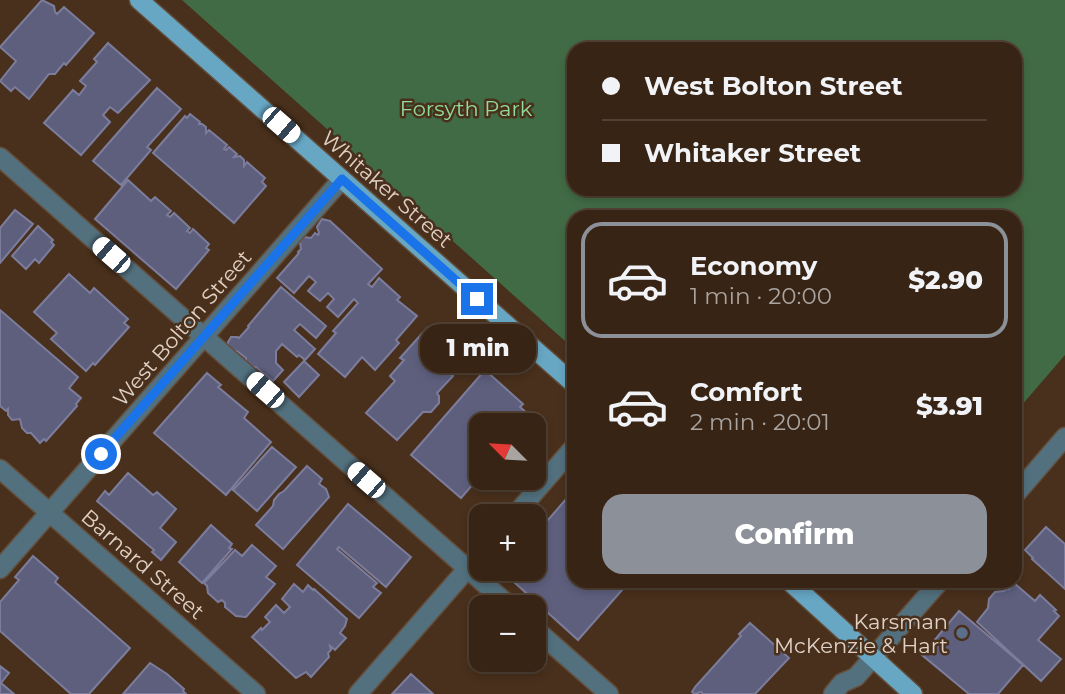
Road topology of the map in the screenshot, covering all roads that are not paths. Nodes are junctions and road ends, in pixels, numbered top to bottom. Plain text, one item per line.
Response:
1 (139, 0) edge
2 (0, 157) edge
3 (342, 179) junction
4 (204, 337) junction
5 (567, 378) edge
6 (1065, 438) edge
7 (567, 455) edge
8 (0, 470) edge
9 (1022, 487) edge
10 (524, 504) edge
11 (50, 512) junction
12 (469, 567) edge
13 (0, 569) edge
14 (467, 569) junction
15 (797, 588) edge
16 (934, 588) edge
17 (496, 595) edge
18 (546, 639) edge
19 (873, 658) junction
20 (256, 694) edge
21 (358, 694) edge
22 (609, 694) edge
23 (833, 694) edge
24 (913, 694) edge

1 - 3 main road, Whitaker Street
2 - 4 street
3 - 4 street, West Bolton Street
3 - 5 main road, Whitaker Street
4 - 11 street, West Bolton Street
4 - 14 street
6 - 9 street
7 - 10 street
8 - 11 street, Barnard Street
11 - 13 street, West Bolton Street
11 - 20 street, Barnard Street
12 - 14 street
14 - 17 street
14 - 21 street
15 - 19 main road
16 - 19 street
18 - 22 street
19 - 23 street
19 - 24 main road

